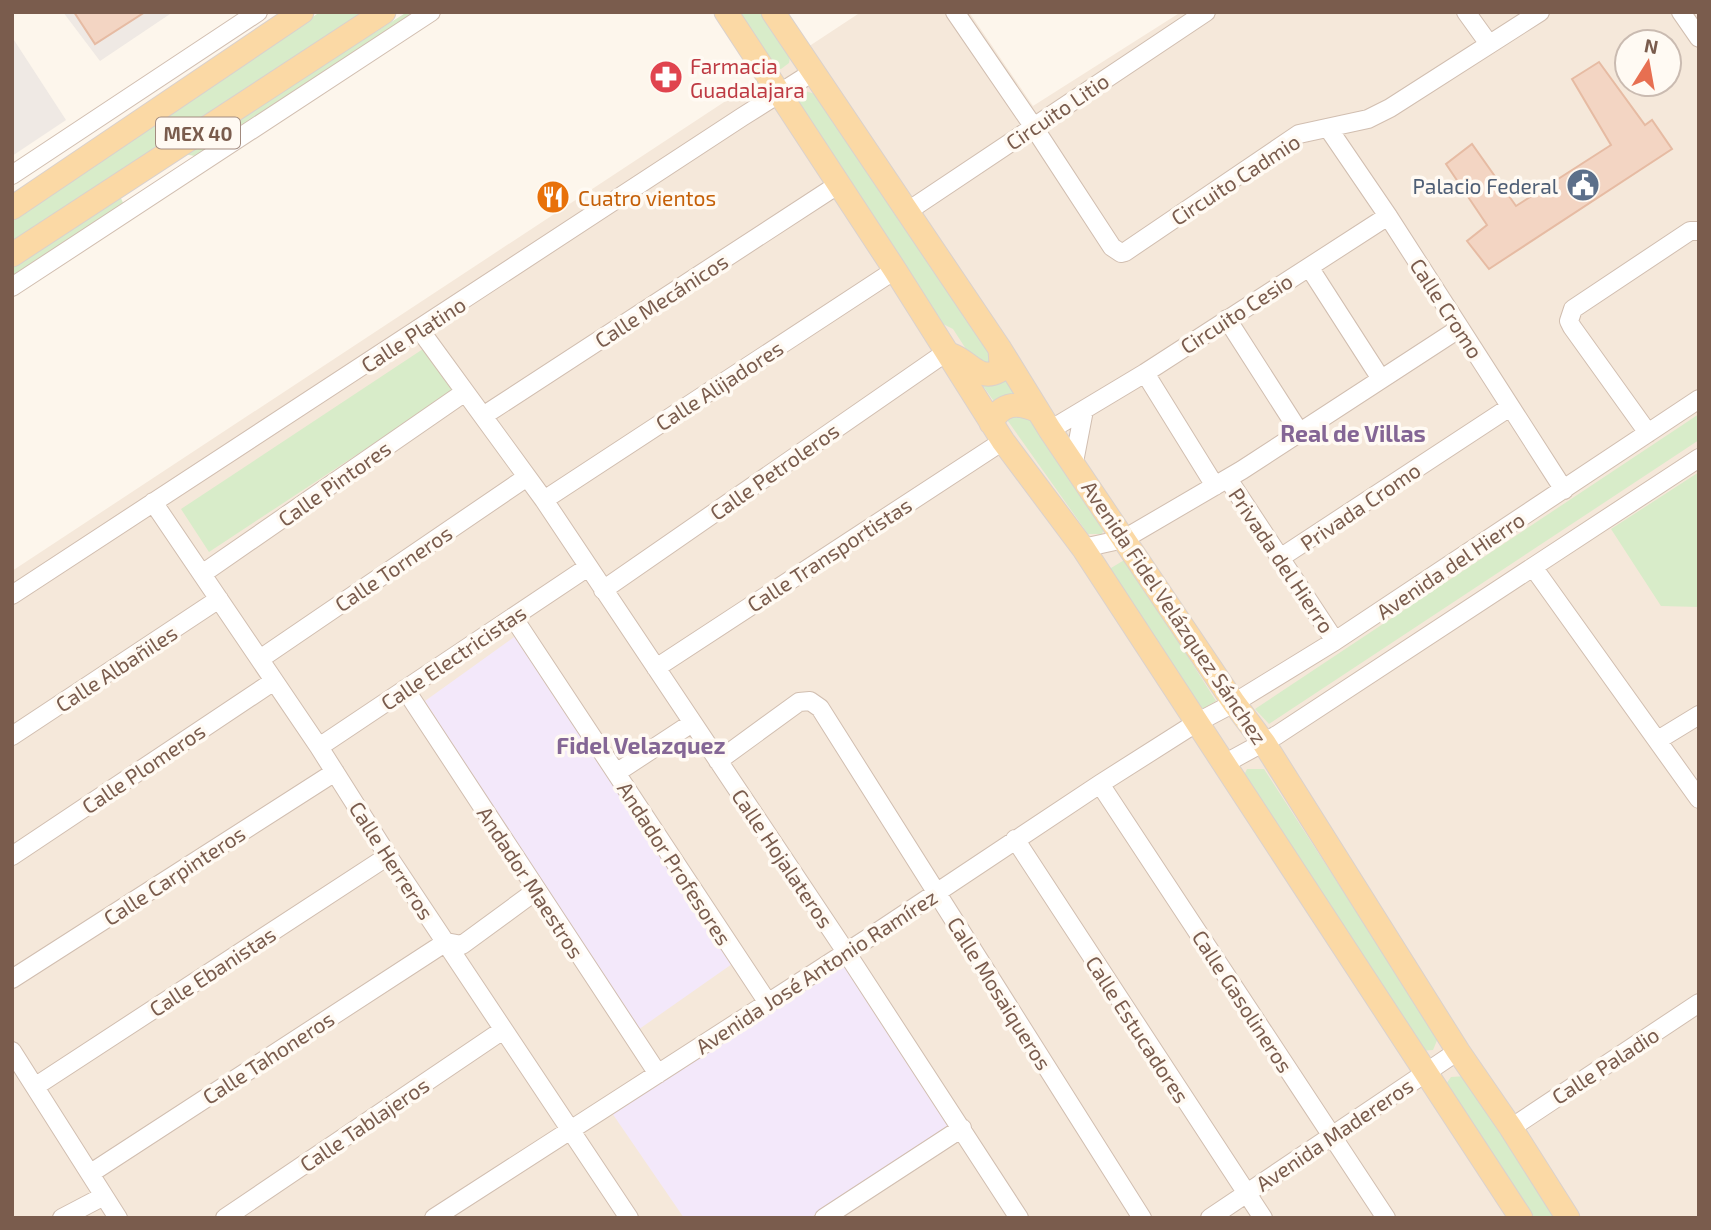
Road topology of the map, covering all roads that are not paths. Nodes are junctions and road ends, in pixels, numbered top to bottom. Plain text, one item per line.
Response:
1 (258, 12) edge
2 (302, 12) edge
3 (384, 12) edge
4 (431, 12) edge
5 (726, 12) edge
6 (773, 12) edge
7 (956, 12) edge
8 (1206, 12) edge
9 (1466, 12) edge
10 (1540, 12) edge
11 (1681, 12) edge
12 (1699, 38) edge
13 (1489, 44) junction
14 (813, 72) junction
15 (780, 93) junction
16 (1033, 126) junction
17 (1328, 128) junction
18 (148, 166) junction
19 (12, 175) edge
20 (839, 184) junction
21 (163, 188) junction
22 (12, 208) edge
23 (908, 211) junction
24 (1388, 216) junction
25 (1699, 231) edge
26 (12, 255) edge
27 (1309, 267) junction
28 (895, 270) junction
29 (12, 287) edge
30 (1227, 319) junction
31 (1460, 328) junction
32 (420, 330) junction
33 (1000, 349) junction
34 (946, 352) junction
35 (1145, 373) junction
36 (1381, 379) junction
37 (465, 391) junction
38 (1699, 400) edge
39 (1510, 407) junction
40 (1084, 410) junction
41 (483, 416) junction
42 (1044, 421) junction
43 (997, 432) junction
44 (1300, 433) junction
45 (1648, 433) junction
46 (1699, 458) edge
47 (1074, 462) junction
48 (527, 477) junction
49 (1221, 482) junction
50 (1564, 490) junction
51 (544, 500) junction
52 (153, 502) junction
53 (1124, 539) junction
54 (1083, 548) junction
55 (1280, 558) junction
56 (588, 567) junction
57 (1533, 567) junction
58 (202, 574) junction
59 (603, 590) junction
60 (12, 595) edge
61 (219, 599) junction
62 (513, 617) junction
63 (1335, 641) junction
64 (260, 659) junction
65 (656, 668) junction
66 (274, 681) junction
67 (405, 689) junction
68 (1234, 704) junction
69 (1699, 715) edge
70 (692, 723) junction
71 (1196, 723) junction
72 (12, 736) edge
73 (1658, 740) junction
74 (1264, 743) junction
75 (319, 747) junction
76 (718, 761) junction
77 (1224, 764) junction
78 (335, 772) junction
79 (617, 773) junction
80 (1100, 784) junction
81 (1699, 799) edge
82 (1015, 839) junction
83 (12, 856) edge
84 (388, 856) junction
85 (537, 890) junction
86 (936, 892) junction
87 (446, 942) junction
88 (846, 953) junction
89 (12, 979) edge
90 (768, 1003) junction
91 (1699, 1003) edge
92 (503, 1030) junction
93 (12, 1051) edge
94 (1458, 1052) junction
95 (1427, 1073) junction
96 (657, 1074) junction
97 (36, 1086) junction
98 (961, 1128) junction
99 (1511, 1128) junction
100 (571, 1129) junction
101 (1332, 1136) junction
102 (90, 1173) junction
103 (1246, 1193) junction
104 (104, 1196) junction
105 (62, 1218) edge
106 (118, 1218) edge
107 (225, 1218) edge
108 (435, 1218) edge
109 (629, 1218) edge
110 (824, 1218) edge
111 (1018, 1218) edge
112 (1142, 1218) edge
113 (1210, 1218) edge
114 (1263, 1218) edge
115 (1386, 1218) edge
116 (1521, 1218) edge
117 (1568, 1218) edge

1 - 19 street
2 - 22 main road, MEX 40
3 - 18 main road, MEX 40
4 - 21 street
5 - 15 main road, Avenida Fidel Velázquez Sánchez
6 - 14 main road, Avenida Fidel Velázquez Sánchez
7 - 16 street
8 - 16 street, Circuito Litio
9 - 13 street
10 - 13 street, Circuito Cadmio
11 - 12 street
13 - 17 street, Circuito Cadmio
14 - 15 street, Calle Platino
14 - 23 main road, Avenida Fidel Velázquez Sánchez
15 - 20 main road, Avenida Fidel Velázquez Sánchez
15 - 32 street, Calle Platino
16 - 17 street, Circuito Cadmio
16 - 23 street, Circuito Litio
17 - 24 street, Calle Cromo
18 - 21 street
18 - 26 main road, MEX 40
20 - 28 main road, Avenida Fidel Velázquez Sánchez
20 - 41 street, Calle Mecánicos
21 - 29 street
23 - 33 main road, Avenida Fidel Velázquez Sánchez
24 - 27 street, Circuito Cesio
24 - 31 street, Calle Cromo
25 - 45 street
27 - 30 street, Circuito Cesio
27 - 36 street
28 - 34 main road, Avenida Fidel Velázquez Sánchez
28 - 51 street, Calle Alijadores
30 - 35 street, Circuito Cesio
30 - 44 street
31 - 36 street
31 - 39 street, Calle Cromo
32 - 37 street, Calle Hojalateros
32 - 52 street, Calle Platino
33 - 34 main road
33 - 42 main road, Avenida Fidel Velázquez Sánchez
34 - 43 main road, Avenida Fidel Velázquez Sánchez
34 - 59 street, Calle Petroleros
35 - 40 street, Circuito Cesio
35 - 49 street, Privada del Hierro
36 - 44 street
37 - 41 street, Calle Hojalateros
37 - 58 street, Calle Pintores
38 - 45 street, Avenida del Hierro
39 - 50 street, Calle Cromo
39 - 55 street, Privada Cromo
40 - 42 street, Circuito Cesio
40 - 47 street
41 - 48 street, Calle Hojalateros
42 - 43 main road
42 - 47 main road, Avenida Fidel Velázquez Sánchez
43 - 54 main road, Avenida Fidel Velázquez Sánchez
43 - 65 street, Calle Transportistas
44 - 49 street
45 - 50 street, Avenida del Hierro
46 - 57 street
47 - 53 main road, Avenida Fidel Velázquez Sánchez
48 - 51 street, Calle Hojalateros
48 - 64 street, Calle Torneros
49 - 53 street
49 - 55 street, Privada del Hierro
50 - 63 street, Avenida del Hierro
51 - 56 street, Calle Hojalateros
52 - 58 street, Calle Herreros
52 - 60 street, Calle Platino
53 - 54 street
53 - 68 main road, Avenida Fidel Velázquez Sánchez
54 - 71 main road, Avenida Fidel Velázquez Sánchez
55 - 63 street, Privada del Hierro
56 - 59 street, Calle Hojalateros
56 - 62 street, Calle Electricistas
57 - 73 street
57 - 74 street
58 - 61 street, Calle Herreros
59 - 65 street, Calle Hojalateros
61 - 64 street, Calle Herreros
61 - 72 street, Calle Albañiles
62 - 67 street, Calle Electricistas
62 - 79 street, Andador Profesores
63 - 68 street, Avenida del Hierro
64 - 66 street, Calle Herreros
65 - 70 street, Calle Hojalateros
66 - 75 street, Calle Herreros
66 - 83 street, Calle Plomeros
67 - 75 street, Calle Electricistas
67 - 85 street, Andador Maestros
68 - 71 street, Avenida del Hierro
68 - 74 main road, Avenida Fidel Velázquez Sánchez
69 - 73 street
70 - 76 street, Calle Hojalateros
70 - 79 street
71 - 77 main road, Avenida Fidel Velázquez Sánchez
71 - 80 street, Avenida José Antonio Ramírez
73 - 81 street
74 - 77 street
74 - 94 main road, Avenida Fidel Velázquez Sánchez
75 - 78 street, Calle Herreros
76 - 86 street, Calle Mosaiqueros
76 - 88 street, Calle Hojalateros
77 - 95 main road, Avenida Fidel Velázquez Sánchez
78 - 84 street, Calle Herreros
78 - 89 street, Calle Carpinteros
79 - 90 street, Andador Profesores
80 - 82 street, Avenida José Antonio Ramírez
80 - 101 street, Calle Gasolineros
82 - 86 street, Avenida José Antonio Ramírez
82 - 103 street, Calle Estucadores
84 - 87 street, Calle Herreros
84 - 97 street, Calle Ebanistas
85 - 87 street, Calle Tahoneros
85 - 96 street, Andador Maestros
86 - 88 street, Avenida José Antonio Ramírez
86 - 112 street, Calle Mosaiqueros
87 - 92 street, Calle Herreros
87 - 102 street, Calle Tahoneros
88 - 90 street, Avenida José Antonio Ramírez
88 - 98 street, Calle Hojalateros
90 - 96 street, Avenida José Antonio Ramírez
91 - 99 street, Calle Paladio
92 - 100 street, Calle Herreros
92 - 107 street, Calle Tablajeros
93 - 97 street
94 - 95 street, Avenida Madereros
94 - 99 main road, Avenida Fidel Velázquez Sánchez
95 - 101 street, Avenida Madereros
95 - 116 main road, Avenida Fidel Velázquez Sánchez
96 - 100 street, Avenida José Antonio Ramírez
97 - 102 street
98 - 110 street
98 - 111 street, Calle Hojalateros
99 - 117 main road, Avenida Fidel Velázquez Sánchez
100 - 108 street, Avenida José Antonio Ramírez
100 - 109 street, Calle Herreros
101 - 103 street, Avenida Madereros
101 - 115 street, Calle Gasolineros
102 - 104 street
103 - 113 street, Avenida Madereros
103 - 114 street, Calle Estucadores
104 - 105 street
104 - 106 street

